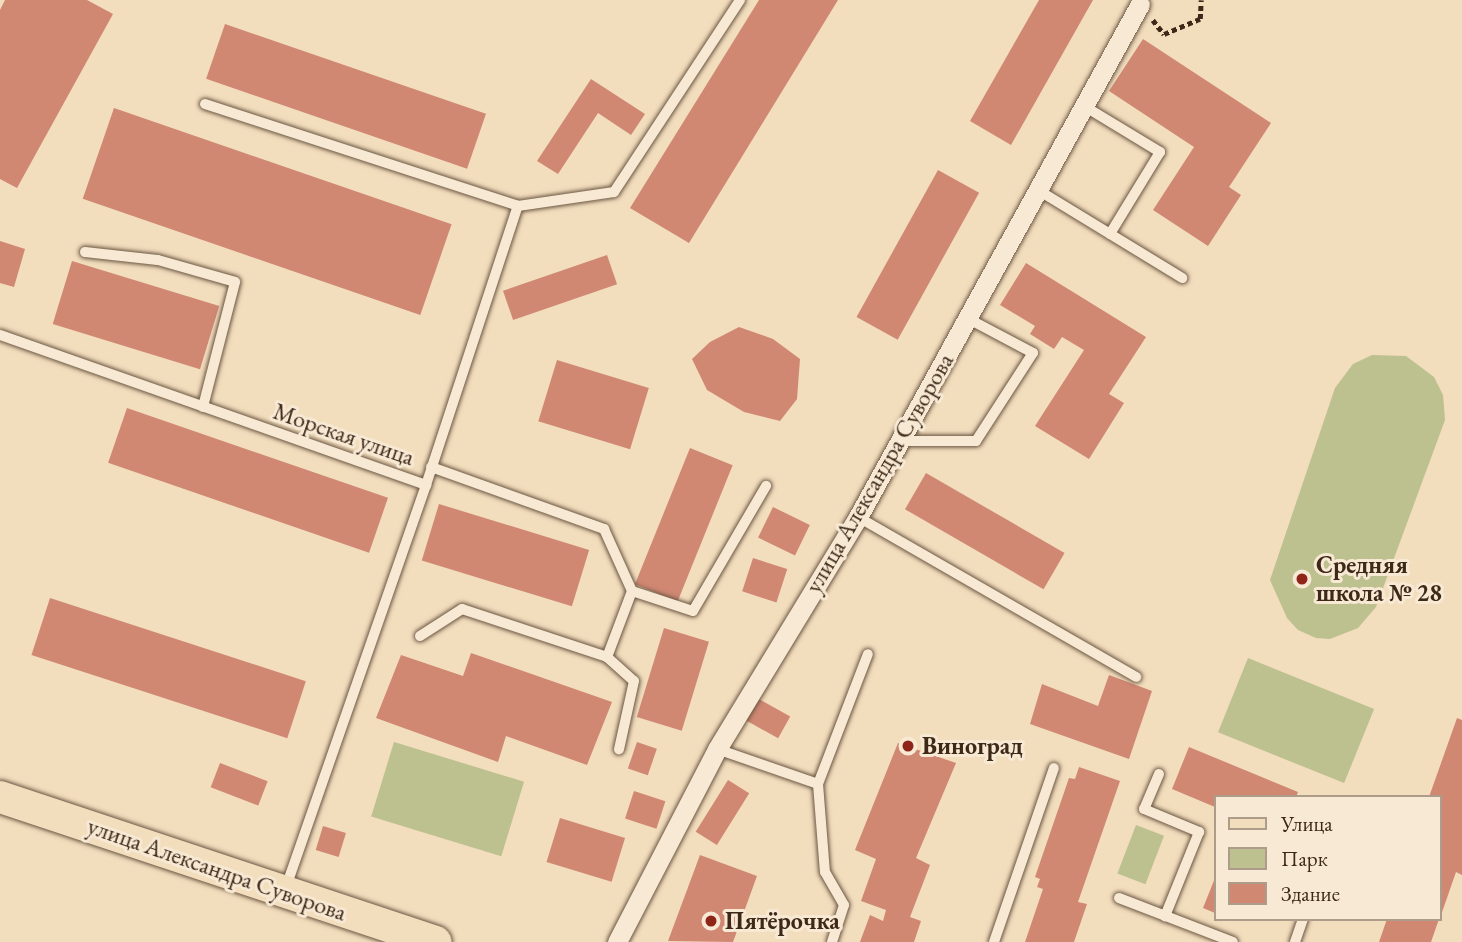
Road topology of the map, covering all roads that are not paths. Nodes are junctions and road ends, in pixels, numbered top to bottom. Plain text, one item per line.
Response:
1 (740, 0) edge
2 (1140, 4) road end
3 (205, 104) dead end
4 (1084, 106) junction
5 (1038, 190) junction
6 (518, 206) junction
7 (1110, 234) junction
8 (85, 252) dead end
9 (1182, 278) dead end
10 (967, 318) junction
11 (0, 335) edge
12 (203, 407) junction
13 (899, 441) junction
14 (431, 467) junction
15 (426, 485) junction
16 (766, 486) dead end
17 (858, 517) junction
18 (632, 591) junction
19 (420, 636) dead end
20 (868, 654) dead end
21 (607, 657) junction
22 (1136, 677) dead end
23 (717, 749) junction
24 (619, 750) dead end
25 (1054, 768) dead end
26 (1158, 774) dead end
27 (818, 784) junction
28 (0, 797) edge
29 (285, 891) junction
30 (1119, 898) dead end
31 (1165, 916) junction
32 (1302, 921) edge
33 (435, 942) edge
34 (617, 942) edge
35 (832, 942) edge
36 (993, 942) edge
37 (1234, 942) edge
38 (1295, 942) edge

1 - 6 lane
2 - 4 street, улица Александра Суворова
3 - 6 lane
4 - 5 street, улица Александра Суворова
4 - 7 lane
5 - 7 lane
5 - 10 street, улица Александра Суворова
6 - 14 lane
7 - 9 lane
8 - 12 lane
10 - 13 street, улица Александра Суворова
10 - 13 lane
11 - 12 lane, Морская улица
12 - 15 lane, Морская улица
13 - 17 street, улица Александра Суворова
14 - 15 lane
14 - 18 lane
15 - 29 lane, Морская улица
16 - 18 lane
17 - 22 lane
17 - 23 street, улица Александра Суворова
18 - 21 lane
19 - 21 lane
20 - 27 lane
21 - 24 lane
23 - 27 lane
23 - 34 street, улица Александра Суворова
25 - 36 lane
26 - 31 lane
27 - 35 lane
28 - 29 main road, улица Александра Суворова
29 - 33 main road, улица Александра Суворова
30 - 31 lane
31 - 37 lane
32 - 38 lane

